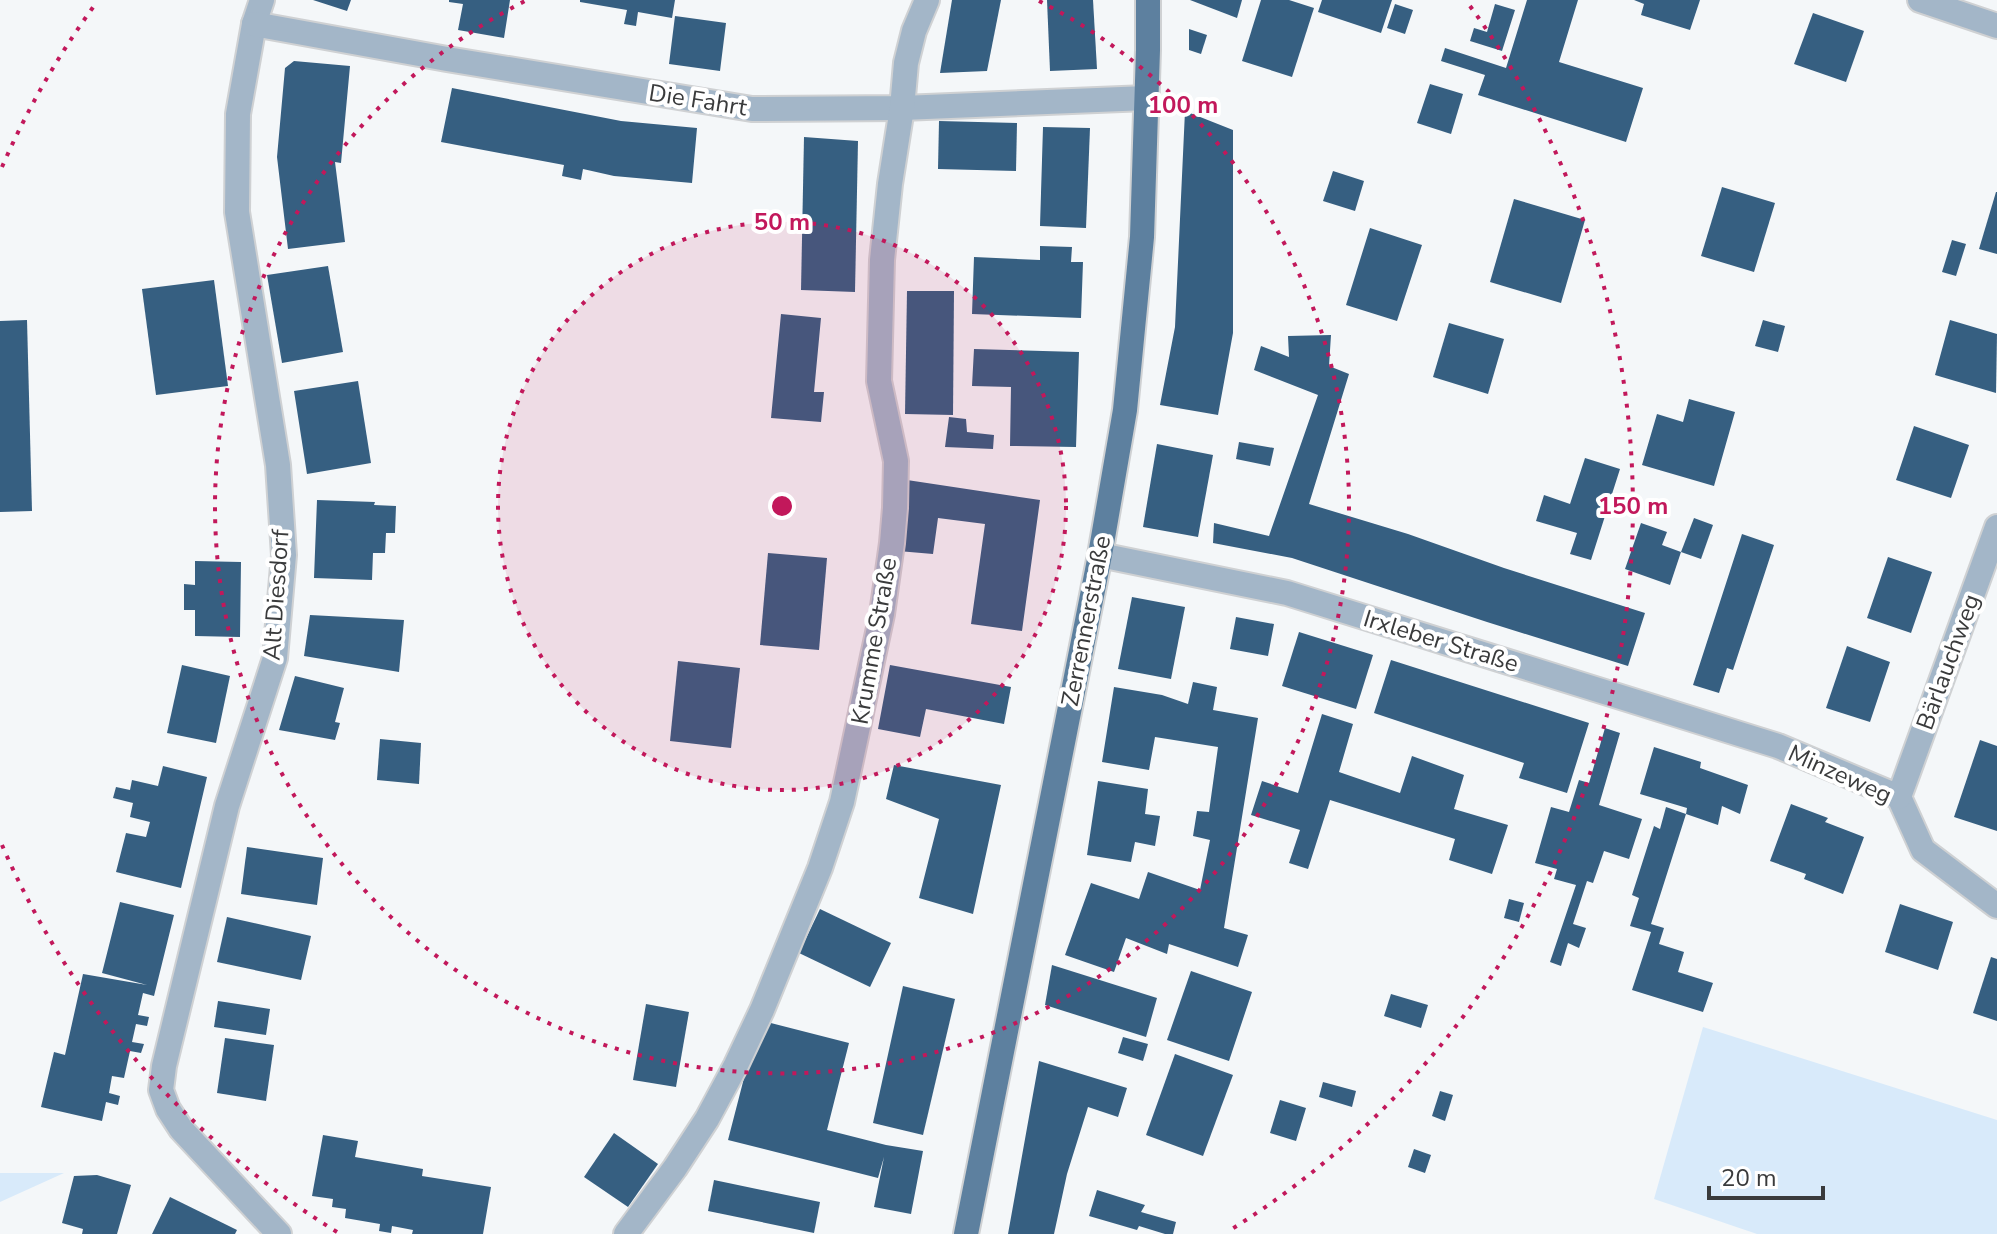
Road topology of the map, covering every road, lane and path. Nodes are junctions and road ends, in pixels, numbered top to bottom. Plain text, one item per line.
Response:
1 (262, 0) edge
2 (927, 0) edge
3 (1148, 0) edge
4 (1920, 0) edge
5 (254, 24) junction
6 (1997, 26) edge
7 (1147, 98) junction
8 (902, 108) junction
9 (1997, 527) edge
10 (1100, 555) junction
11 (1778, 746) joint
12 (1899, 797) junction
13 (1997, 906) edge
14 (279, 1234) edge
15 (626, 1234) edge
16 (966, 1234) edge

1 - 5 street, Alt Diesdorf
2 - 8 street, Krumme Straße
3 - 7 main road, Zerrennerstraße
4 - 6 street
5 - 8 street, Die Fahrt
5 - 14 street, Alt Diesdorf
7 - 8 street, Die Fahrt
7 - 10 main road, Zerrennerstraße
8 - 15 street, Krumme Straße
9 - 12 street, Bärlauchweg
10 - 11 street, Irxleber Straße
10 - 16 main road, Zerrennerstraße
11 - 12 street, Minzeweg
12 - 13 street, Minzeweg

